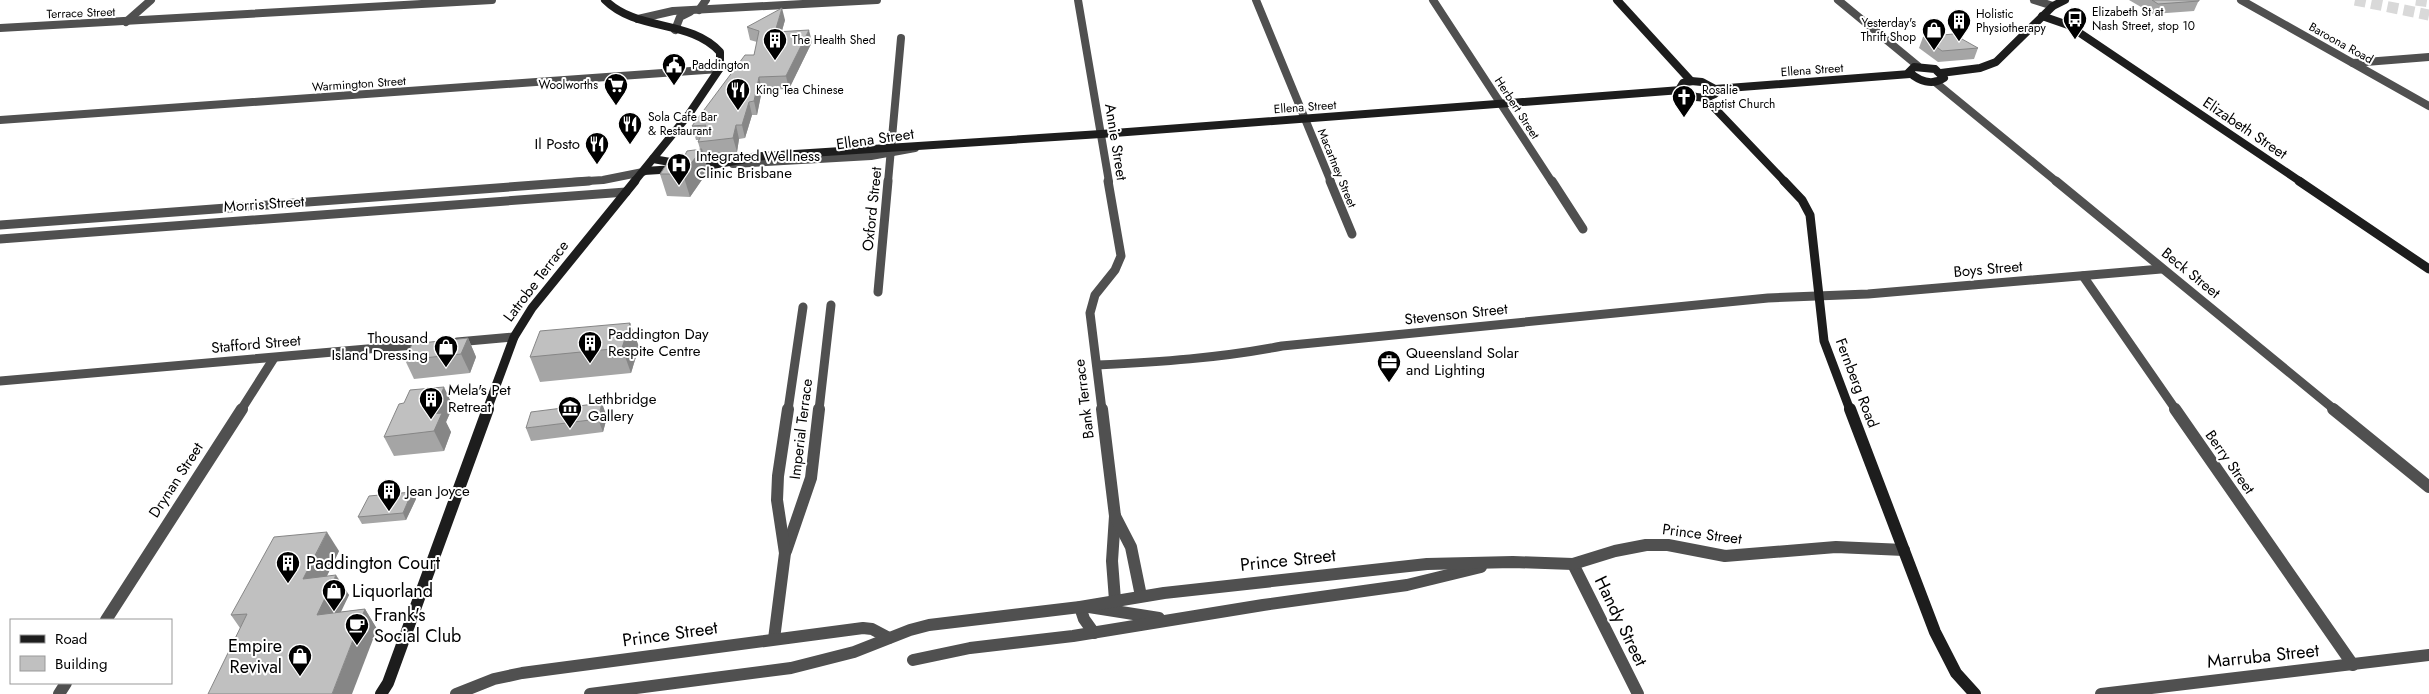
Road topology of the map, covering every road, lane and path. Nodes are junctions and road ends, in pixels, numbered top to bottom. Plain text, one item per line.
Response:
1 (151, 0) edge
2 (492, 0) edge
3 (605, 0) edge
4 (706, 0) edge
5 (877, 0) edge
6 (1078, 0) edge
7 (1256, 0) edge
8 (1432, 0) edge
9 (1617, 0) edge
10 (1838, 0) edge
11 (2034, 0) edge
12 (2065, 0) edge
13 (2241, 0) edge
14 (2054, 6) junction
15 (698, 10) junction
16 (2042, 16) junction
17 (638, 19) junction
18 (126, 22) junction
19 (0, 28) edge
20 (675, 30) junction
21 (901, 38) dead end
22 (2429, 57) edge
23 (2352, 63) junction
24 (1918, 66) junction
25 (719, 69) junction
26 (1941, 72) junction
27 (1910, 74) junction
28 (1691, 82) junction
29 (1935, 82) junction
30 (1715, 89) junction
31 (1681, 90) junction
32 (1705, 98) junction
33 (1501, 104) junction
34 (2429, 106) edge
35 (1305, 119) junction
36 (0, 120) edge
37 (1101, 134) junction
38 (891, 150) junction
39 (764, 156) junction
40 (653, 159) junction
41 (703, 167) junction
42 (643, 171) junction
43 (626, 192) junction
44 (406, 194) junction
45 (397, 208) junction
46 (145, 215) junction
47 (0, 225) edge
48 (133, 228) junction
49 (1583, 229) dead end
50 (1352, 234) dead end
51 (0, 239) edge
52 (2161, 269) junction
53 (2429, 269) edge
54 (2083, 276) junction
55 (1104, 282) joint
56 (878, 292) dead end
57 (1818, 296) junction
58 (831, 305) dead end
59 (803, 307) dead end
60 (514, 336) junction
61 (274, 358) junction
62 (1097, 365) junction
63 (0, 381) edge
64 (2429, 486) edge
65 (1115, 516) junction
66 (1904, 550) junction
67 (785, 553) junction
68 (1498, 562) junction
69 (1573, 564) junction
70 (1141, 596) junction
71 (1115, 600) junction
72 (1082, 606) junction
73 (107, 619) edge
74 (1172, 620) junction
75 (1094, 633) junction
76 (890, 638) junction
77 (774, 639) junction
78 (2429, 655) edge
79 (913, 660) dead end
80 (2352, 665) junction
81 (386, 690) edge
82 (456, 694) edge
83 (590, 694) edge
84 (1638, 694) edge
85 (1974, 694) edge
86 (2101, 694) edge

1 - 18 street
2 - 18 street, Terrace Street
3 - 17 street
4 - 15 street
5 - 15 street
6 - 37 street, Annie Street
7 - 35 street, Macartney Street
8 - 33 street, Herbert Street
9 - 28 street
10 - 24 street
11 - 14 street
12 - 14 street
13 - 23 street, Baroona Road
14 - 16 street
15 - 17 street
15 - 20 street
16 - 26 street
16 - 53 street, Elizabeth Street
17 - 20 street
18 - 19 street, Terrace Street
20 - 25 street
21 - 38 street, Oxford Street
22 - 23 street
23 - 34 street, Baroona Road
24 - 26 street
24 - 27 street
25 - 36 street, Warmington Street
25 - 40 street, Latrobe Terrace
26 - 29 street
27 - 29 street, Ellena Street
27 - 30 street, Ellena Street
28 - 30 street
28 - 31 street
29 - 52 street, Beck Street
30 - 32 street
31 - 32 street
31 - 33 street, Ellena Street
32 - 57 street, Fernberg Road
33 - 35 street, Ellena Street
33 - 49 street, Herbert Street
35 - 37 street, Ellena Street
35 - 50 street, Macartney Street
37 - 38 street, Ellena Street
37 - 55 street, Annie Street
38 - 39 street, Ellena Street
38 - 41 street, Ellena Street
38 - 56 street, Oxford Street
39 - 40 street, Ellena Street
39 - 41 street, Ellena Street
40 - 42 street, Latrobe Terrace
41 - 42 street, Ellena Street
42 - 43 street, Latrobe Terrace
42 - 44 street, Morris Street
43 - 45 street, Morris Street
43 - 60 street, Latrobe Terrace
44 - 45 street
44 - 46 street, Morris Street
45 - 48 street, Morris Street
46 - 47 street, Morris Street
46 - 48 street
48 - 51 street, Morris Street
52 - 54 street, Boys Street
52 - 64 street, Beck Street
54 - 57 street, Boys Street
54 - 80 street, Berry Street
55 - 62 street, Bank Terrace
57 - 62 street, Stevenson Street
57 - 66 street, Fernberg Road
58 - 67 street, Imperial Terrace
59 - 67 street, Imperial Terrace
60 - 61 street, Stafford Street
60 - 81 street, Latrobe Terrace
61 - 63 street, Stafford Street
61 - 73 street, Drynan Street
62 - 65 street, Bank Terrace
65 - 70 street, Bank Terrace
65 - 71 street, Bank Terrace
66 - 69 street, Prince Street
66 - 85 street, Fernberg Road
67 - 77 street, Imperial Terrace
68 - 69 street, Prince Street
68 - 70 street, Prince Street
68 - 74 street, Prince Street
69 - 84 street, Handy Street
70 - 71 street, Prince Street
71 - 72 street, Prince Street
72 - 74 street, Prince Street
72 - 75 street
72 - 76 street, Prince Street
74 - 75 street, Prince Street
75 - 79 street, Prince Street
76 - 77 street, Prince Street
76 - 83 street, Prince Street
77 - 82 street, Prince Street
78 - 80 street, Marruba Street
80 - 86 street, Marruba Street

